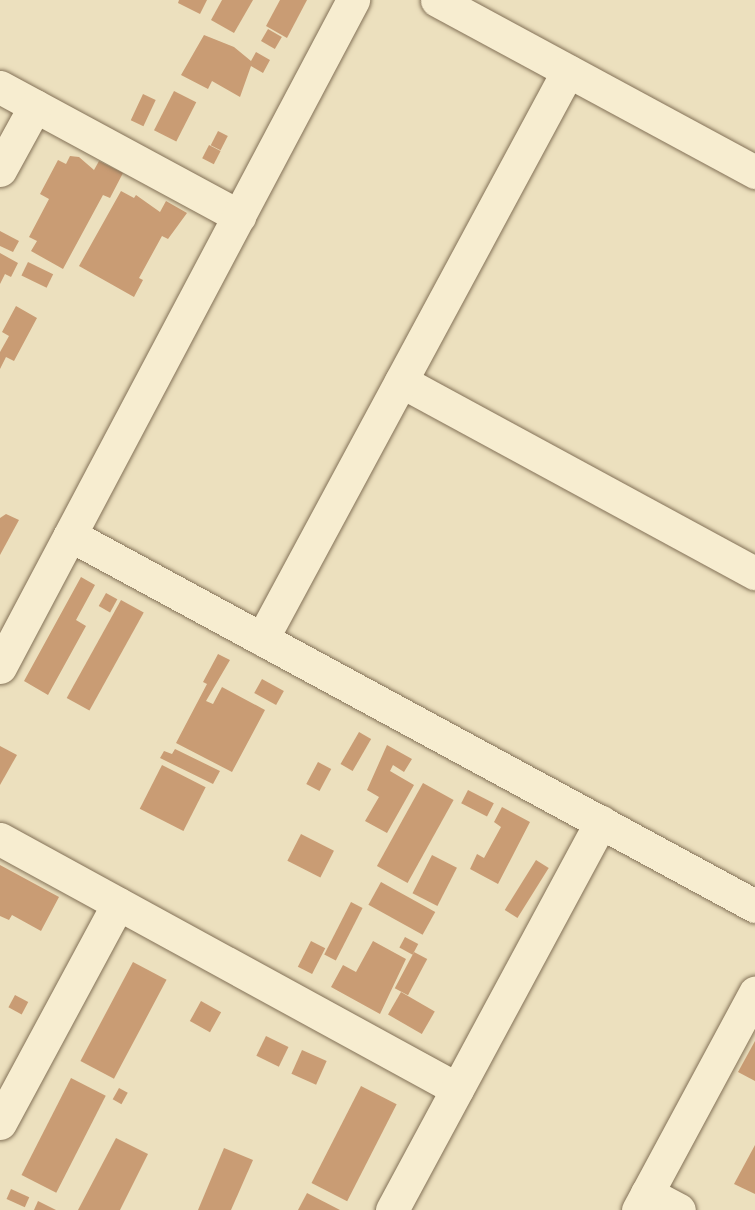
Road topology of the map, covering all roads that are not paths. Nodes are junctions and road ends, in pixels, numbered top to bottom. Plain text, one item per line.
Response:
1 (353, 0) edge
2 (437, 0) edge
3 (568, 71) junction
4 (0, 87) edge
5 (35, 106) junction
6 (0, 170) edge
7 (755, 172) edge
8 (238, 216) junction
9 (400, 381) junction
10 (70, 535) junction
11 (755, 572) edge
12 (262, 639) junction
13 (0, 667) edge
14 (601, 822) junction
15 (0, 839) edge
16 (118, 904) junction
17 (755, 906) edge
18 (755, 993) edge
19 (457, 1089) junction
20 (0, 1123) edge
21 (642, 1202) edge
22 (392, 1210) edge
23 (679, 1210) edge

1 - 8 street
2 - 3 street
3 - 7 street
3 - 9 street
4 - 5 street
5 - 6 street
5 - 8 street
8 - 10 street
9 - 11 street
9 - 12 street
10 - 12 street
10 - 13 street
12 - 14 street
14 - 17 street
14 - 19 street
15 - 16 street
16 - 19 street
16 - 20 street
18 - 21 street
19 - 22 street
21 - 23 street

